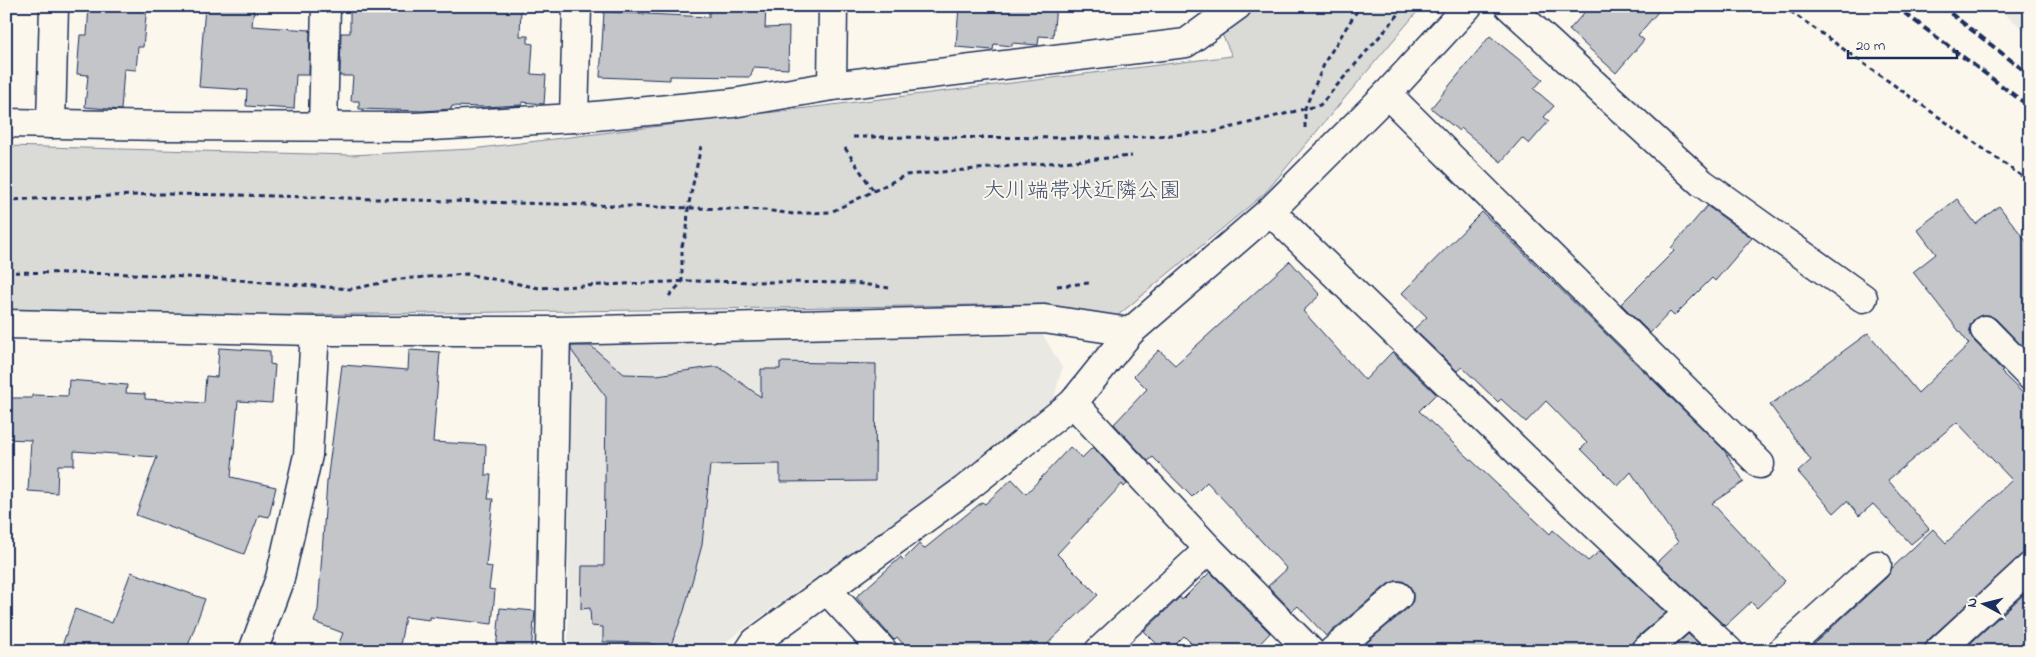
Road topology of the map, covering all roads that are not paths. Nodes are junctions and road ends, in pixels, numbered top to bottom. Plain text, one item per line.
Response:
1 (54, 6) edge
2 (326, 6) edge
3 (577, 6) edge
4 (832, 6) edge
5 (1237, 6) edge
6 (1468, 6) edge
7 (1509, 6) edge
8 (832, 86) junction
9 (1387, 94) junction
10 (574, 118) junction
11 (6, 124) edge
12 (51, 124) junction
13 (323, 126) junction
14 (1270, 211) junction
15 (1863, 298) dead end
16 (6, 324) edge
17 (1985, 330) dead end
18 (315, 331) junction
19 (556, 331) junction
20 (1130, 332) junction
21 (2030, 376) edge
22 (1073, 403) junction
23 (1760, 464) dead end
24 (1209, 549) junction
25 (1877, 566) dead end
26 (2030, 567) edge
27 (827, 590) junction
28 (1398, 596) dead end
29 (1689, 613) junction
30 (253, 651) edge
31 (550, 651) edge
32 (749, 651) edge
33 (883, 651) edge
34 (1099, 651) edge
35 (1310, 651) edge
36 (1333, 651) edge
37 (1645, 651) edge
38 (1729, 651) edge
39 (1782, 651) edge
40 (1939, 651) edge

1 - 12 street
2 - 13 street
3 - 10 street
4 - 8 street
5 - 8 street
6 - 9 street
7 - 15 street
8 - 10 street
9 - 14 street
9 - 23 street
10 - 13 street
11 - 12 street
12 - 13 street
14 - 20 street
14 - 29 street
16 - 18 street
17 - 21 street
18 - 19 street
18 - 30 street
19 - 20 street
19 - 31 street
20 - 22 street
22 - 24 street
22 - 27 street
24 - 34 street
24 - 35 street
25 - 39 street
26 - 40 street
27 - 32 street
27 - 33 street
28 - 36 street
29 - 37 street
29 - 38 street

